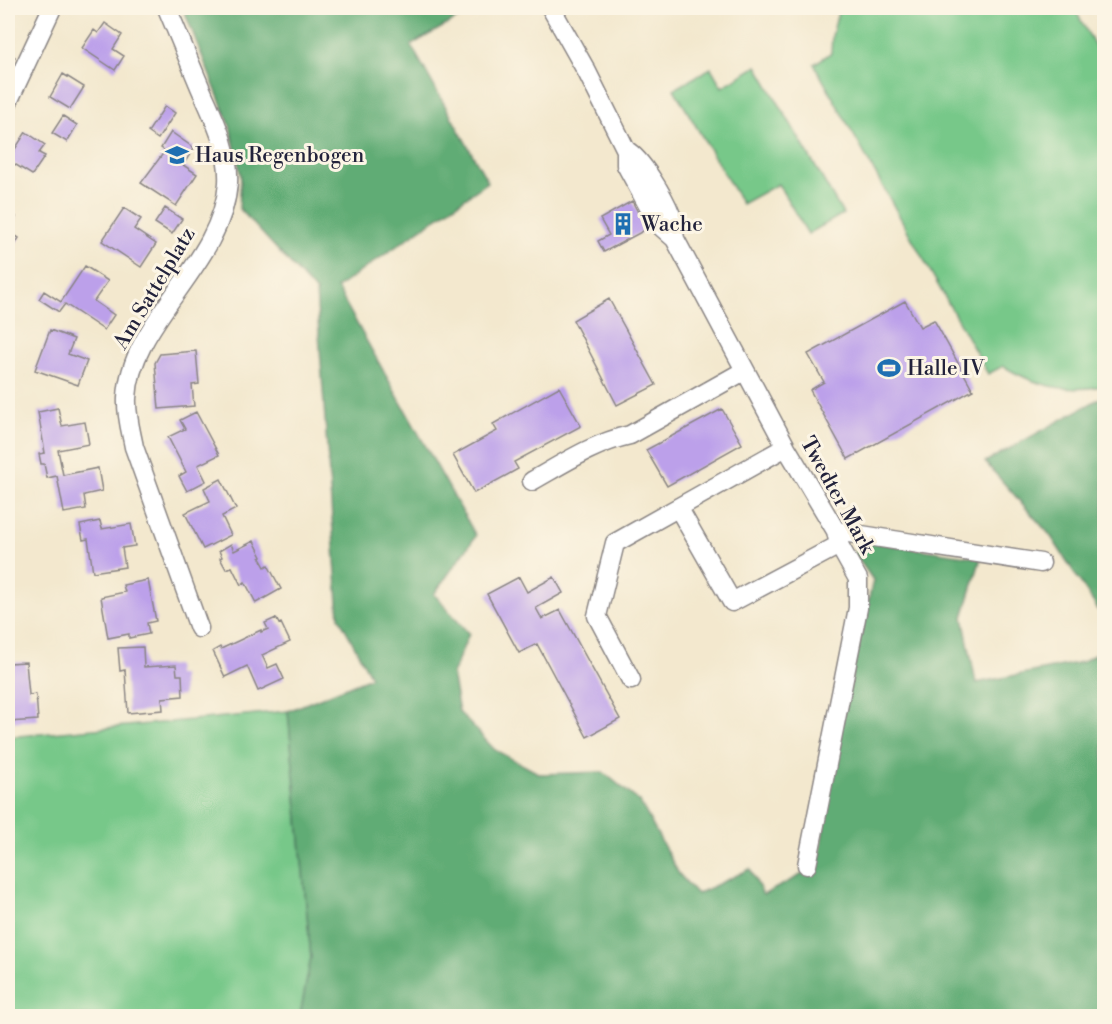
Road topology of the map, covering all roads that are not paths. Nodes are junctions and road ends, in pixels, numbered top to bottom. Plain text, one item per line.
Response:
1 (52, 8) edge
2 (167, 8) edge
3 (551, 8) edge
4 (8, 102) edge
5 (744, 371) junction
6 (786, 447) junction
7 (532, 481) dead end
8 (679, 508) junction
9 (838, 538) junction
10 (1041, 563) dead end
11 (200, 628) dead end
12 (631, 680) dead end
13 (807, 865) dead end

1 - 4 street
2 - 11 street, Am Sattelplatz
3 - 5 street, Twedter Mark
5 - 6 street, Twedter Mark
5 - 7 street
6 - 8 street
6 - 9 street, Twedter Mark
8 - 9 street
8 - 12 street
9 - 10 street
9 - 13 street, Twedter Mark

